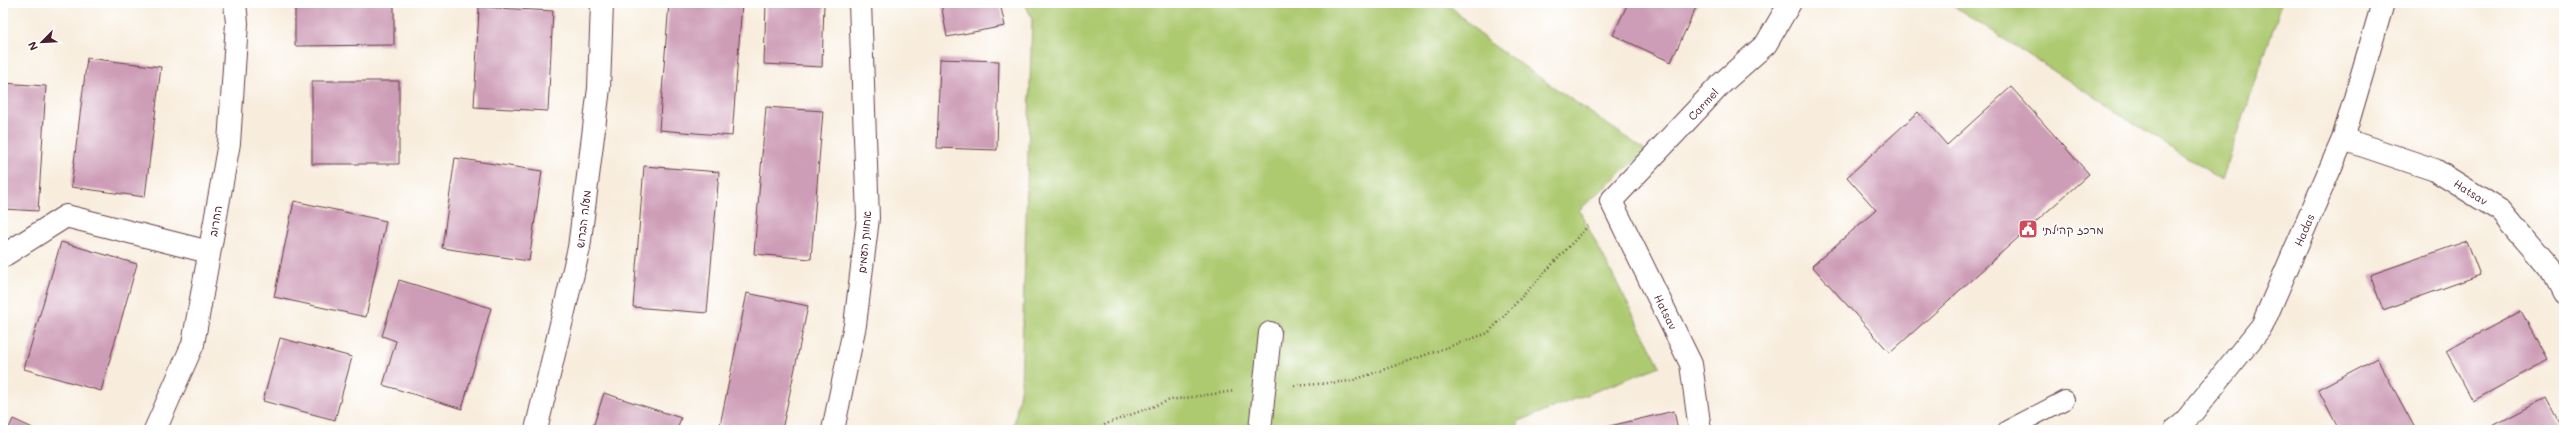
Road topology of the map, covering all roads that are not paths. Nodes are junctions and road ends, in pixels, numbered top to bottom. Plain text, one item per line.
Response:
1 (235, 3) edge
2 (602, 3) edge
3 (860, 3) edge
4 (1790, 3) edge
5 (2383, 3) edge
6 (2343, 139) junction
7 (1611, 201) joint
8 (209, 252) junction
9 (3, 256) edge
10 (2564, 293) edge
11 (1270, 333) dead end
12 (2065, 400) dead end
13 (155, 430) edge
14 (536, 430) edge
15 (833, 430) edge
16 (1260, 430) edge
17 (1700, 430) edge
18 (2007, 430) edge
19 (2175, 430) edge

1 - 8 street, החרוב
2 - 14 street, מעלה הברוש
3 - 15 street, אחוות העמים
4 - 7 street, Carmel
5 - 6 street, Hadas
6 - 10 street, Hatsav
6 - 19 street, Hadas
7 - 17 street, Hatsav
8 - 9 street
8 - 13 street, החרוב
11 - 16 street
12 - 18 lane

